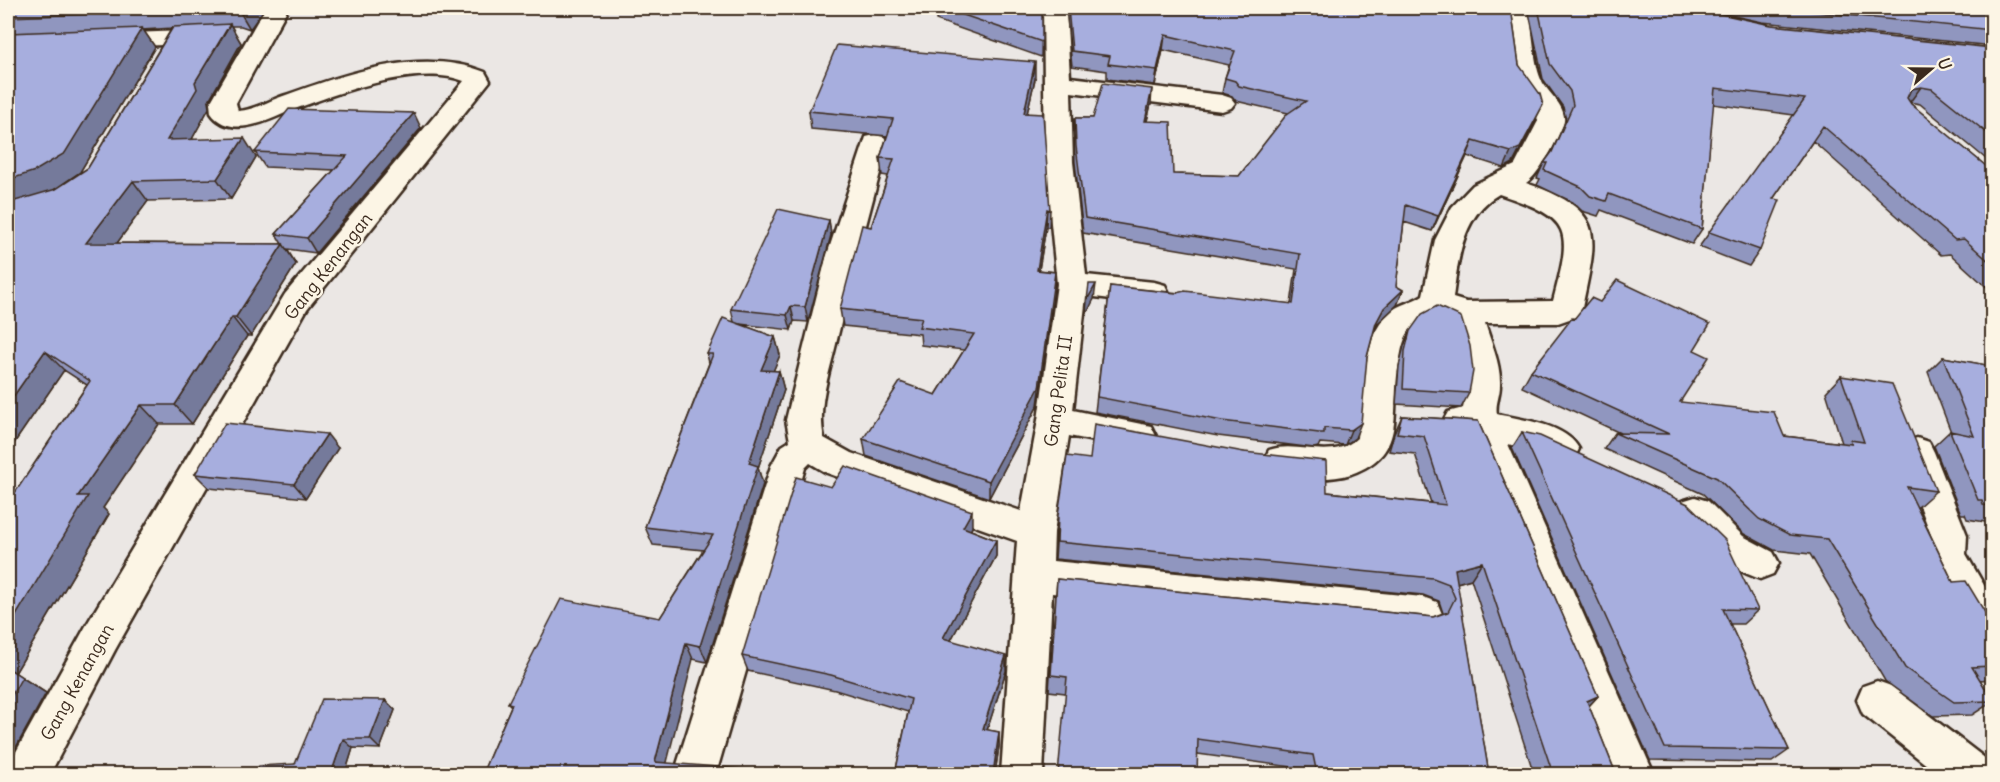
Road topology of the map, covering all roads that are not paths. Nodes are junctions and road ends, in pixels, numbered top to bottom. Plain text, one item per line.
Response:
1 (276, 8) edge
2 (1054, 8) edge
3 (1517, 8) edge
4 (249, 36) junction
5 (80, 42) edge
6 (1056, 83) junction
7 (1222, 103) dead end
8 (875, 143) dead end
9 (1497, 183) junction
10 (1072, 284) junction
11 (1174, 295) edge
12 (1434, 304) junction
13 (1466, 313) junction
14 (1376, 418) junction
15 (1055, 420) junction
16 (1906, 423) edge
17 (1482, 424) junction
18 (1172, 443) edge
19 (808, 446) junction
20 (1250, 456) edge
21 (1588, 461) edge
22 (1666, 496) edge
23 (1036, 532) junction
24 (1760, 563) dead end
25 (1032, 575) junction
26 (1423, 614) edge
27 (1992, 632) edge
28 (1877, 700) dead end
29 (27, 774) edge
30 (695, 774) edge
31 (1022, 774) edge
32 (1633, 774) edge
33 (1971, 774) edge

1 - 4 street
2 - 6 street, Gang Pelita II
3 - 9 street
4 - 5 street
4 - 29 street, Gang Kenangan
6 - 7 street
6 - 10 street, Gang Pelita II
8 - 19 street
9 - 12 street
9 - 13 street
10 - 11 street
10 - 15 street, Gang Pelita II
12 - 13 street
12 - 14 street
13 - 17 street
14 - 17 street
14 - 20 street
15 - 18 street
15 - 23 street, Gang Pelita II
16 - 27 street
17 - 21 street
17 - 32 street
19 - 23 street
19 - 30 street
22 - 24 street
23 - 25 street, Gang Pelita II
25 - 26 street
25 - 31 street, Gang Pelita II
28 - 33 street

